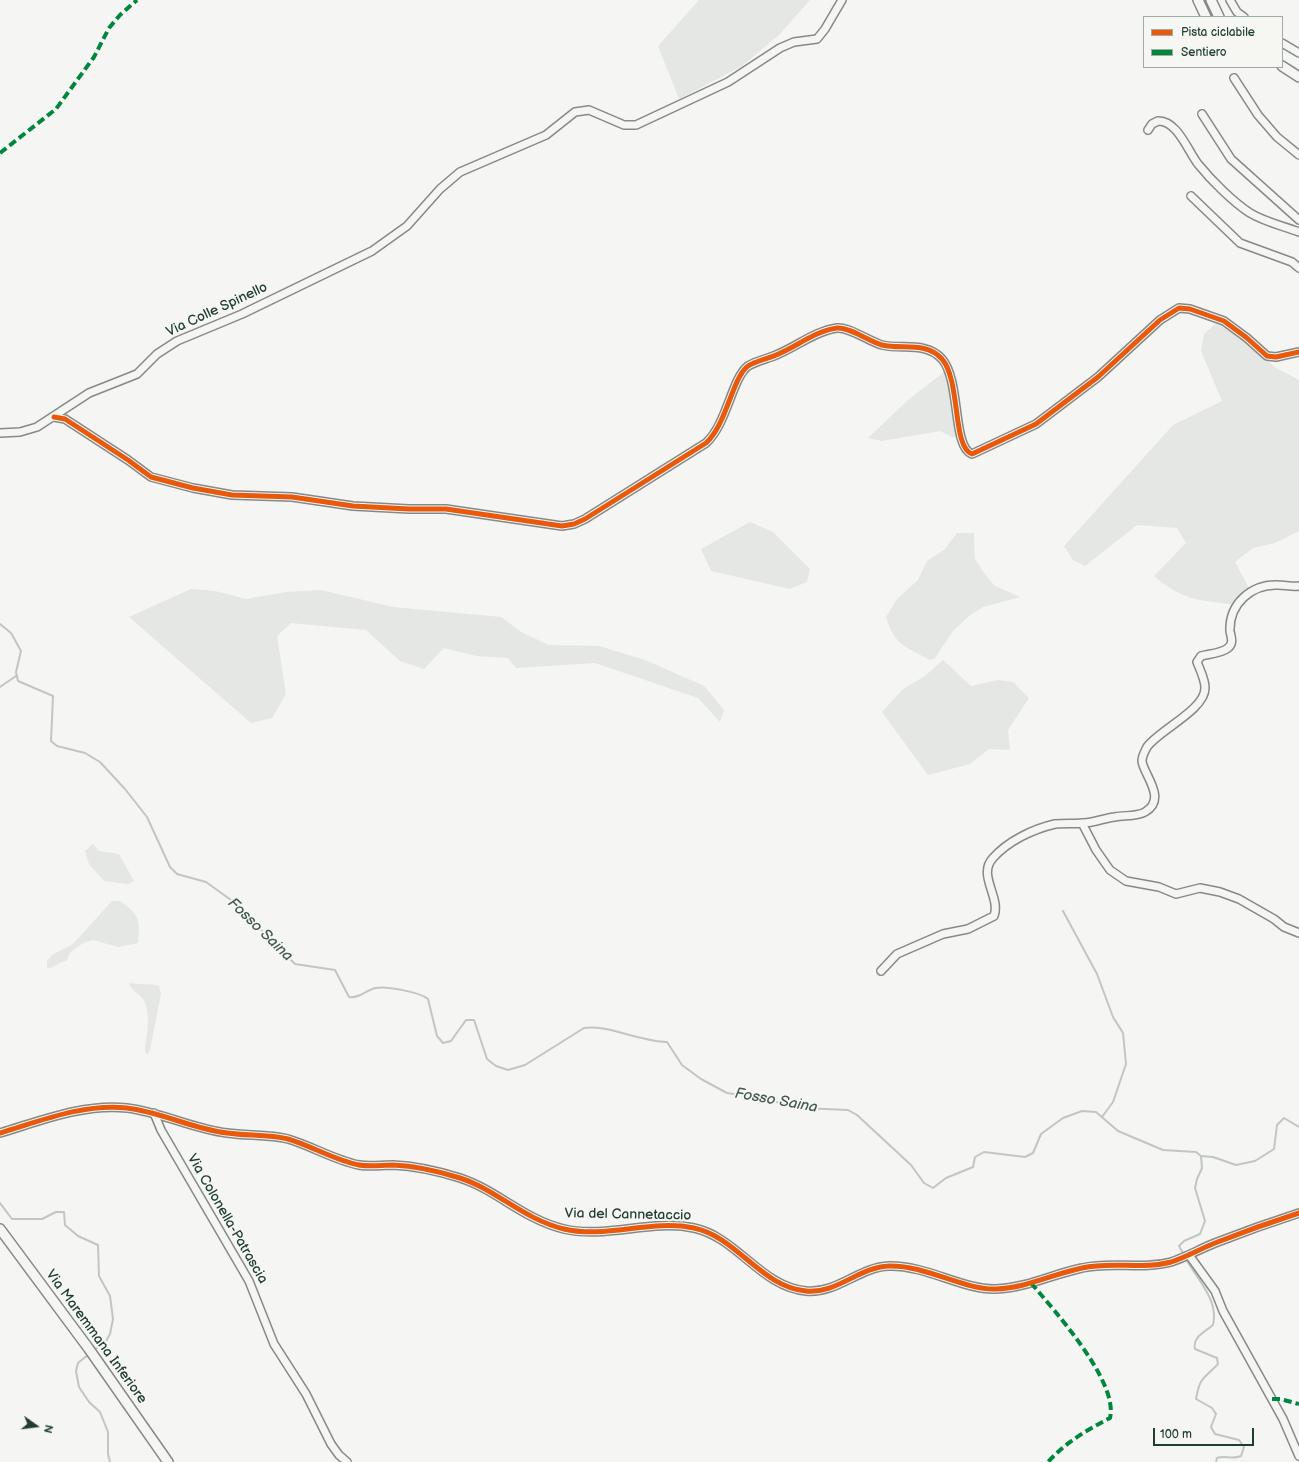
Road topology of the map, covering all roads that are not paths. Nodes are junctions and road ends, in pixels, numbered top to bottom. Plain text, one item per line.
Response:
1 (842, 0) edge
2 (1198, 0) edge
3 (1211, 0) edge
4 (1230, 0) edge
5 (1206, 16) edge
6 (1219, 16) edge
7 (1243, 16) edge
8 (1283, 44) edge
9 (1299, 53) edge
10 (1283, 67) edge
11 (1299, 76) edge
12 (1234, 78) dead end
13 (1202, 114) dead end
14 (1148, 130) dead end
15 (1299, 155) edge
16 (1191, 196) dead end
17 (1299, 220) edge
18 (1299, 232) edge
19 (1299, 268) edge
20 (1299, 352) edge
21 (54, 417) junction
22 (0, 433) edge
23 (1299, 586) edge
24 (1082, 824) junction
25 (1299, 933) edge
26 (881, 971) dead end
27 (154, 1113) junction
28 (0, 1133) edge
29 (1299, 1213) edge
30 (0, 1229) edge
31 (1189, 1255) junction
32 (1299, 1456) edge
33 (168, 1462) edge
34 (347, 1462) edge

1 - 21 street, Via Colle Spinello
2 - 5 main road
3 - 6 main road
4 - 7 street
8 - 9 street
10 - 11 main road
12 - 15 street
13 - 17 street
14 - 18 street
16 - 19 street
20 - 21 street
21 - 22 street, Via Colle Spinello
23 - 24 street
24 - 25 street
24 - 26 street
27 - 28 street, Via del Cannetaccio
27 - 31 street, Via del Cannetaccio
27 - 34 street, Via Colonella-Patrascia
29 - 31 street
30 - 33 main road, Via Maremmana Inferiore
31 - 32 street

